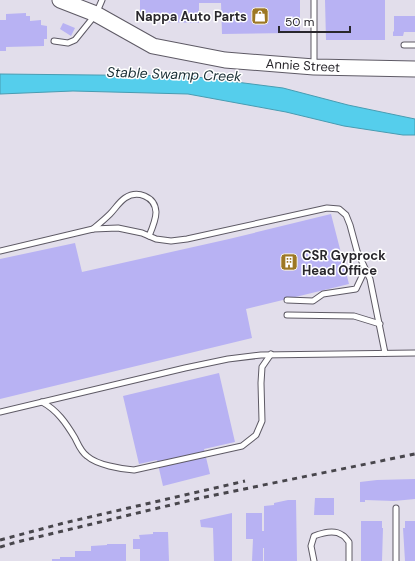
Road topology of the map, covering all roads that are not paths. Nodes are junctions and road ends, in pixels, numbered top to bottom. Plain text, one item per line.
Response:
1 (60, 0) edge
2 (102, 0) edge
3 (314, 0) edge
4 (96, 14) junction
5 (54, 41) dead end
6 (404, 45) dead end
7 (415, 45) edge
8 (314, 67) junction
9 (415, 69) edge
10 (93, 229) junction
11 (149, 236) junction
12 (0, 251) edge
13 (365, 270) junction
14 (287, 300) dead end
15 (287, 315) dead end
16 (380, 324) junction
17 (386, 353) junction
18 (415, 353) edge
19 (271, 354) junction
20 (42, 402) junction
21 (0, 412) edge
22 (396, 508) dead end
23 (314, 561) edge
24 (349, 561) edge
25 (396, 561) edge

1 - 4 street, Annie Street
2 - 4 lane
3 - 8 lane
4 - 5 lane
4 - 8 street, Annie Street
6 - 7 lane
8 - 9 street, Annie Street
10 - 11 lane
10 - 11 lane
10 - 12 lane
11 - 13 lane
13 - 14 lane
13 - 16 lane
15 - 16 lane
16 - 17 lane
17 - 18 lane
17 - 19 lane
19 - 20 lane
19 - 20 lane
20 - 21 lane
22 - 25 lane
23 - 24 lane

